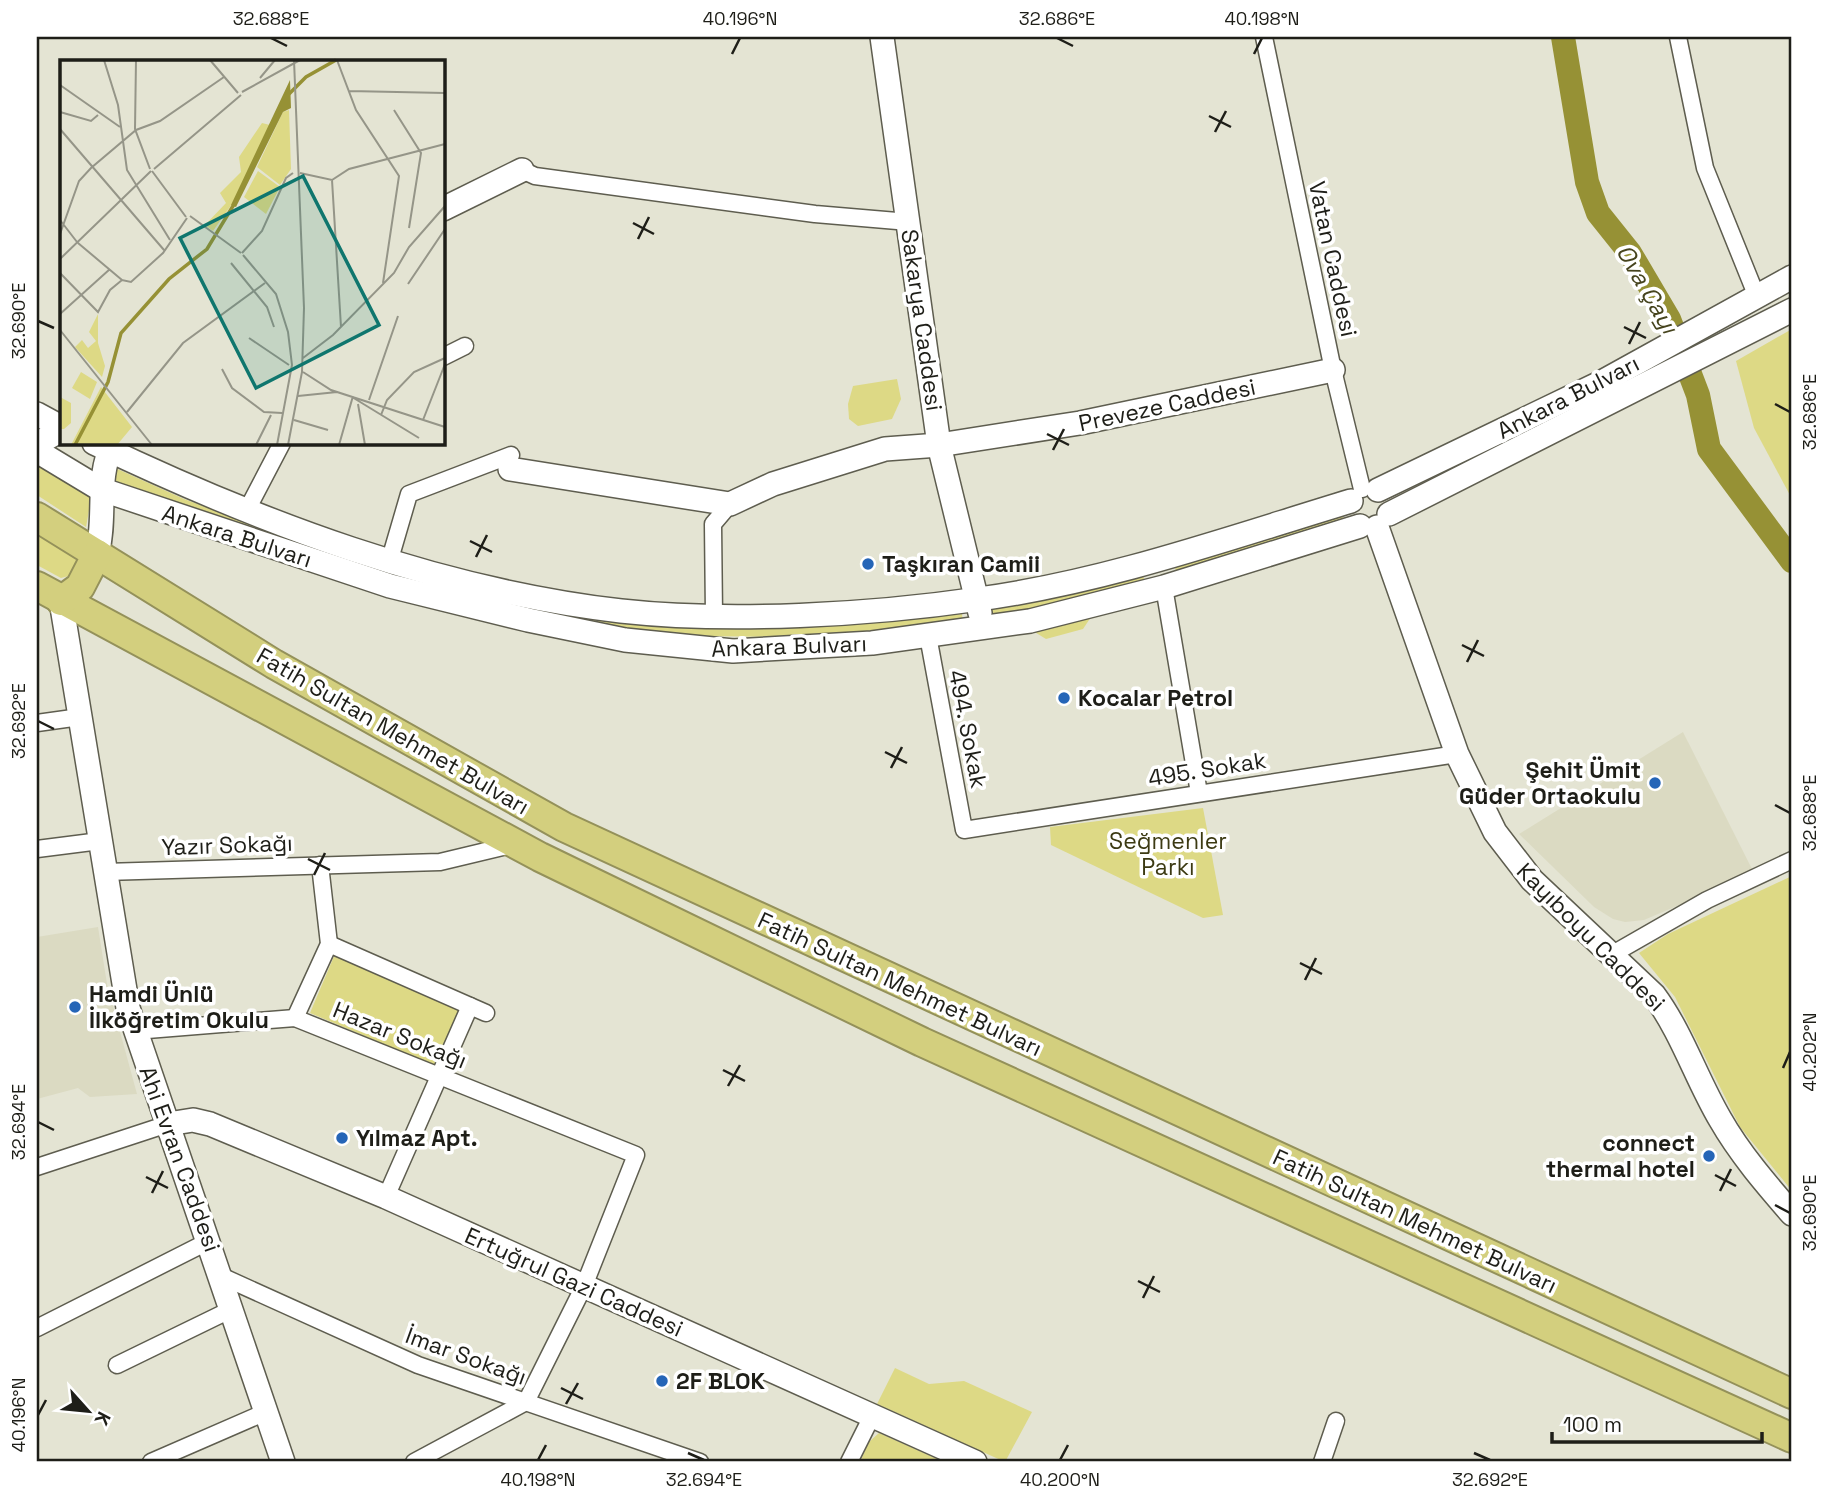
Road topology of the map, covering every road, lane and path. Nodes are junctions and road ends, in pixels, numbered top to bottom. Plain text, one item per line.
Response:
1 (882, 37) edge
2 (1264, 37) edge
3 (1678, 37) edge
4 (522, 170) joint
5 (444, 209) edge
6 (909, 222) junction
7 (1792, 277) edge
8 (1757, 297) junction
9 (1792, 310) edge
10 (465, 346) dead end
11 (444, 356) edge
12 (1334, 370) junction
13 (37, 414) edge
14 (60, 427) edge
15 (60, 429) edge
16 (37, 444) edge
17 (137, 444) edge
18 (281, 444) edge
19 (106, 445) edge
20 (939, 445) junction
21 (37, 451) edge
22 (510, 462) joint
23 (147, 467) junction
24 (100, 489) junction
25 (1364, 493) junction
26 (730, 504) junction
27 (247, 510) junction
28 (37, 517) edge
29 (1375, 522) junction
30 (97, 554) junction
31 (1160, 557) junction
32 (390, 559) junction
33 (37, 586) edge
34 (1164, 587) junction
35 (978, 599) junction
36 (61, 601) junction
37 (714, 616) junction
38 (983, 630) junction
39 (928, 636) junction
40 (80, 717) junction
41 (37, 723) edge
42 (1457, 754) junction
43 (1199, 793) junction
44 (964, 830) joint
45 (100, 841) junction
46 (516, 844) junction
47 (37, 849) edge
48 (1792, 860) edge
49 (320, 865) junction
50 (105, 872) junction
51 (329, 944) junction
52 (1611, 955) junction
53 (470, 1006) junction
54 (486, 1013) dead end
55 (295, 1018) junction
56 (135, 1031) junction
57 (439, 1074) junction
58 (168, 1124) junction
59 (37, 1167) edge
60 (386, 1197) junction
61 (1792, 1214) edge
62 (209, 1241) junction
63 (221, 1276) junction
64 (584, 1286) junction
65 (232, 1310) junction
66 (37, 1328) edge
67 (117, 1365) dead end
68 (1792, 1394) edge
69 (526, 1402) junction
70 (266, 1412) junction
71 (872, 1416) junction
72 (1336, 1421) dead end
73 (1792, 1438) edge
74 (436, 1457) edge
75 (676, 1459) edge
76 (151, 1462) edge
77 (283, 1462) edge
78 (414, 1462) edge
79 (700, 1462) edge
80 (849, 1462) edge
81 (975, 1462) edge
82 (1322, 1462) edge

1 - 6 main road, Sakarya Caddesi
2 - 12 street, Vatan Caddesi
3 - 8 street
4 - 5 main road
4 - 6 street
6 - 20 main road, Sakarya Caddesi
7 - 8 main road, Ankara Bulvarı
8 - 25 main road, Ankara Bulvarı
9 - 29 main road, Ankara Bulvarı
10 - 11 street
12 - 20 main road, Preveze Caddesi
12 - 25 street, Vatan Caddesi
13 - 14 main road
15 - 16 main road
17 - 23 main road
18 - 27 street
19 - 23 main road, Ankara Bulvarı
19 - 24 main road, Ankara Bulvarı
20 - 26 main road, Preveze Caddesi
20 - 35 main road, Sakarya Caddesi
21 - 24 main road, Ankara Bulvarı
22 - 26 main road
22 - 32 street
23 - 27 main road, Ankara Bulvarı
24 - 30 main road, Ankara Bulvarı
24 - 39 main road, Ankara Bulvarı
25 - 29 main road
25 - 29 main road
25 - 31 main road, Ankara Bulvarı
26 - 37 street
27 - 32 main road, Ankara Bulvarı
28 - 30 highway, Fatih Sultan Mehmet Bulvarı
29 - 34 main road, Ankara Bulvarı
29 - 42 main road, Kayıboyu Caddesi
30 - 36 highway
30 - 68 highway, Fatih Sultan Mehmet Bulvarı
31 - 34 main road
31 - 35 main road, Ankara Bulvarı
32 - 37 main road, Ankara Bulvarı
33 - 36 highway, Fatih Sultan Mehmet Bulvarı
34 - 38 main road, Ankara Bulvarı
34 - 43 street
35 - 37 main road, Ankara Bulvarı
35 - 38 main road, Sakarya Caddesi
36 - 40 main road, Ahi Evran Caddesi
36 - 46 highway, Fatih Sultan Mehmet Bulvarı
38 - 39 main road, Ankara Bulvarı
39 - 44 street, 494. Sokak
40 - 41 street
40 - 45 main road, Ahi Evran Caddesi
42 - 43 street, 495. Sokak
42 - 52 main road, Kayıboyu Caddesi
43 - 44 street, 495. Sokak
45 - 47 street
45 - 50 main road, Ahi Evran Caddesi
46 - 49 street, Yazır Sokağı
46 - 73 highway, Fatih Sultan Mehmet Bulvarı
48 - 52 street
49 - 50 street, Yazır Sokağı
49 - 51 street
50 - 56 main road, Ahi Evran Caddesi
51 - 53 street
51 - 55 street
52 - 61 main road, Kayıboyu Caddesi
53 - 54 street
53 - 57 street
55 - 56 street, Hazar Sokağı
55 - 57 street, Hazar Sokağı
56 - 58 main road, Ahi Evran Caddesi
57 - 60 street
57 - 64 street, Hazar Sokağı
58 - 59 street
58 - 60 main road, Ertuğrul Gazi Caddesi
58 - 62 main road, Ahi Evran Caddesi
60 - 64 main road, Ertuğrul Gazi Caddesi
62 - 63 main road, Ahi Evran Caddesi
62 - 66 street
63 - 65 main road, Ahi Evran Caddesi
63 - 69 street, İmar Sokağı
64 - 69 street
64 - 71 main road, Ertuğrul Gazi Caddesi
65 - 67 street
65 - 70 main road, Ahi Evran Caddesi
69 - 74 street
69 - 75 street, İmar Sokağı
70 - 76 street
70 - 77 main road, Ahi Evran Caddesi
71 - 80 street
71 - 81 main road, Ertuğrul Gazi Caddesi
72 - 82 street
74 - 78 street
75 - 79 street, İmar Sokağı

